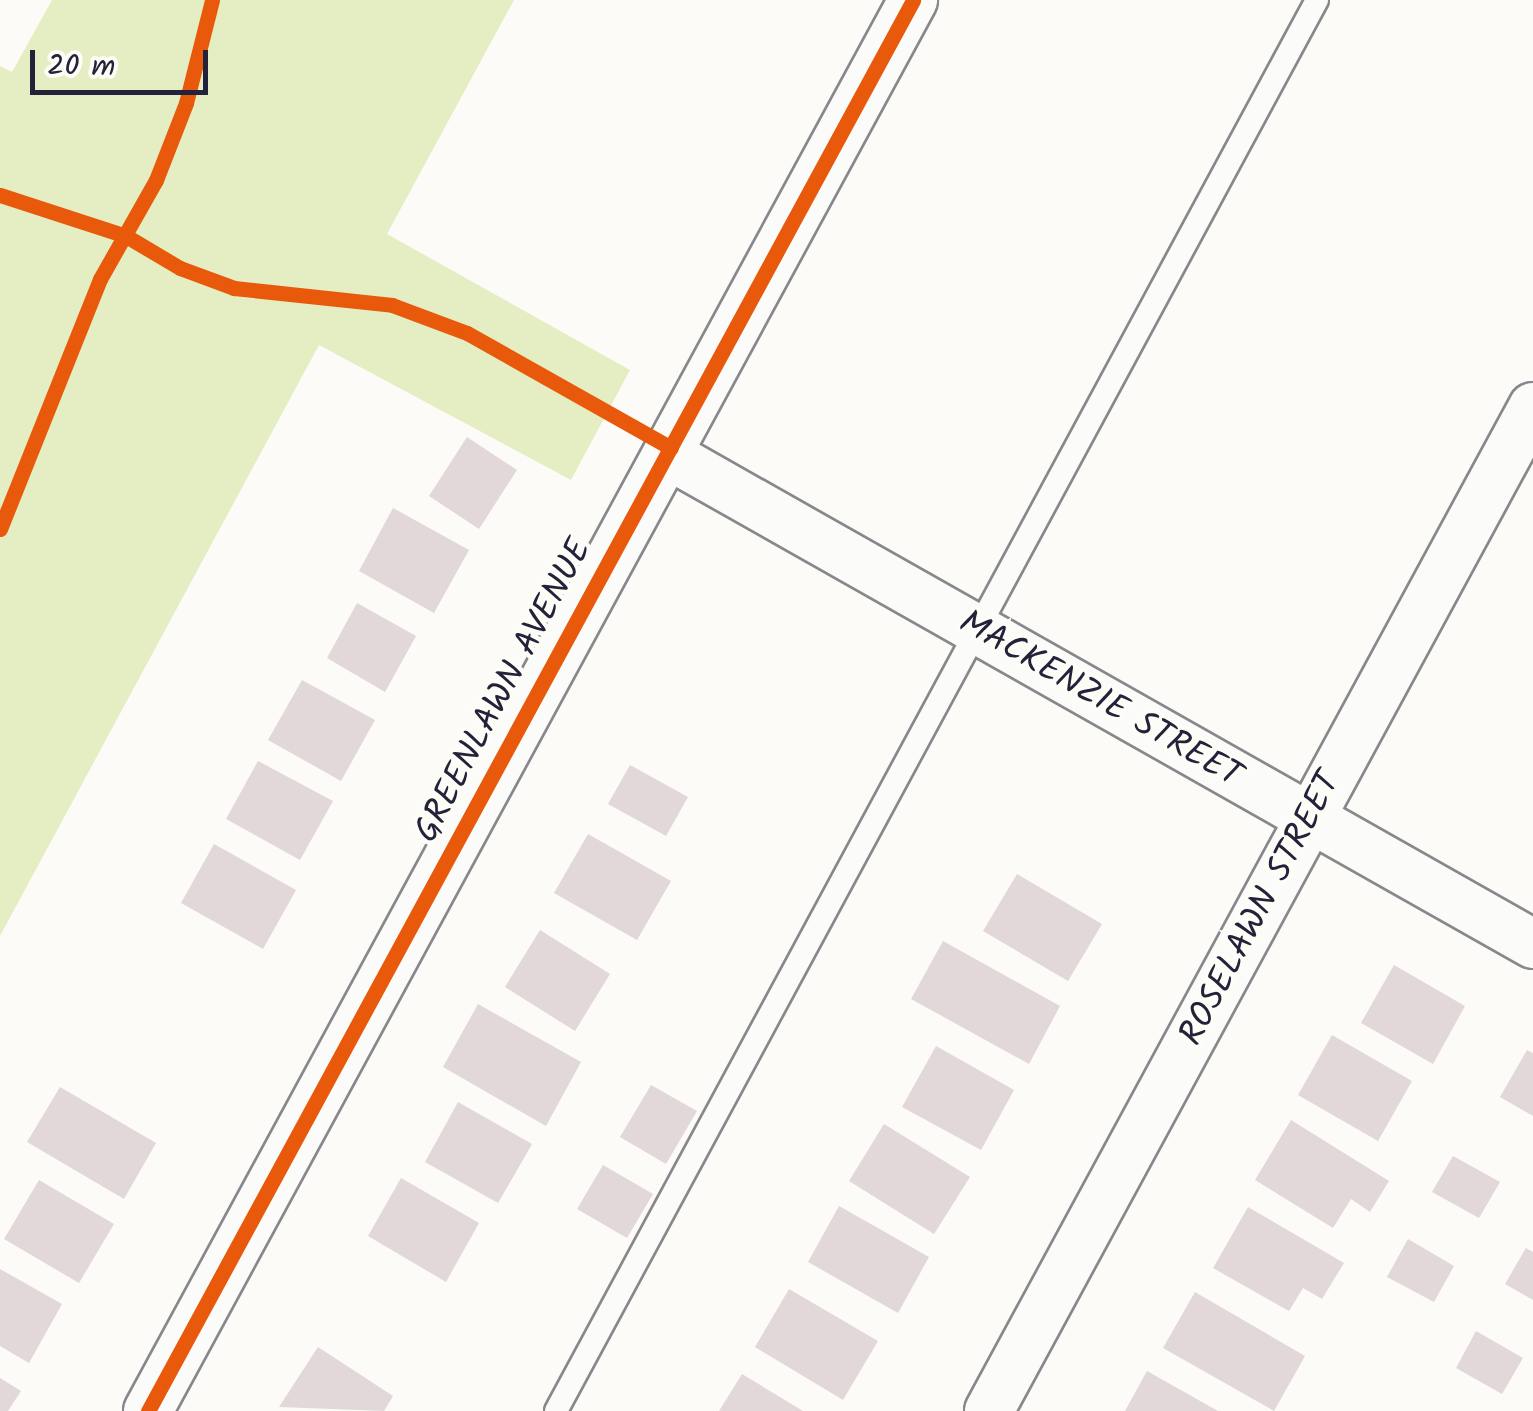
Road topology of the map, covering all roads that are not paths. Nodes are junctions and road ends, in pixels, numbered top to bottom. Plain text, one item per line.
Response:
1 (913, 0) edge
2 (1316, 0) edge
3 (1533, 407) edge
4 (667, 454) junction
5 (975, 629) junction
6 (1310, 819) junction
7 (1533, 944) edge
8 (148, 1411) edge
9 (556, 1411) edge
10 (989, 1411) edge

1 - 4 street, GREENLAWN AVENUE
2 - 5 lane
3 - 6 street, ROSELAWN STREET
4 - 5 street, MACKENZIE STREET
4 - 8 street, GREENLAWN AVENUE
5 - 6 street, MACKENZIE STREET
5 - 9 lane
6 - 7 street, MACKENZIE STREET
6 - 10 street, ROSELAWN STREET

